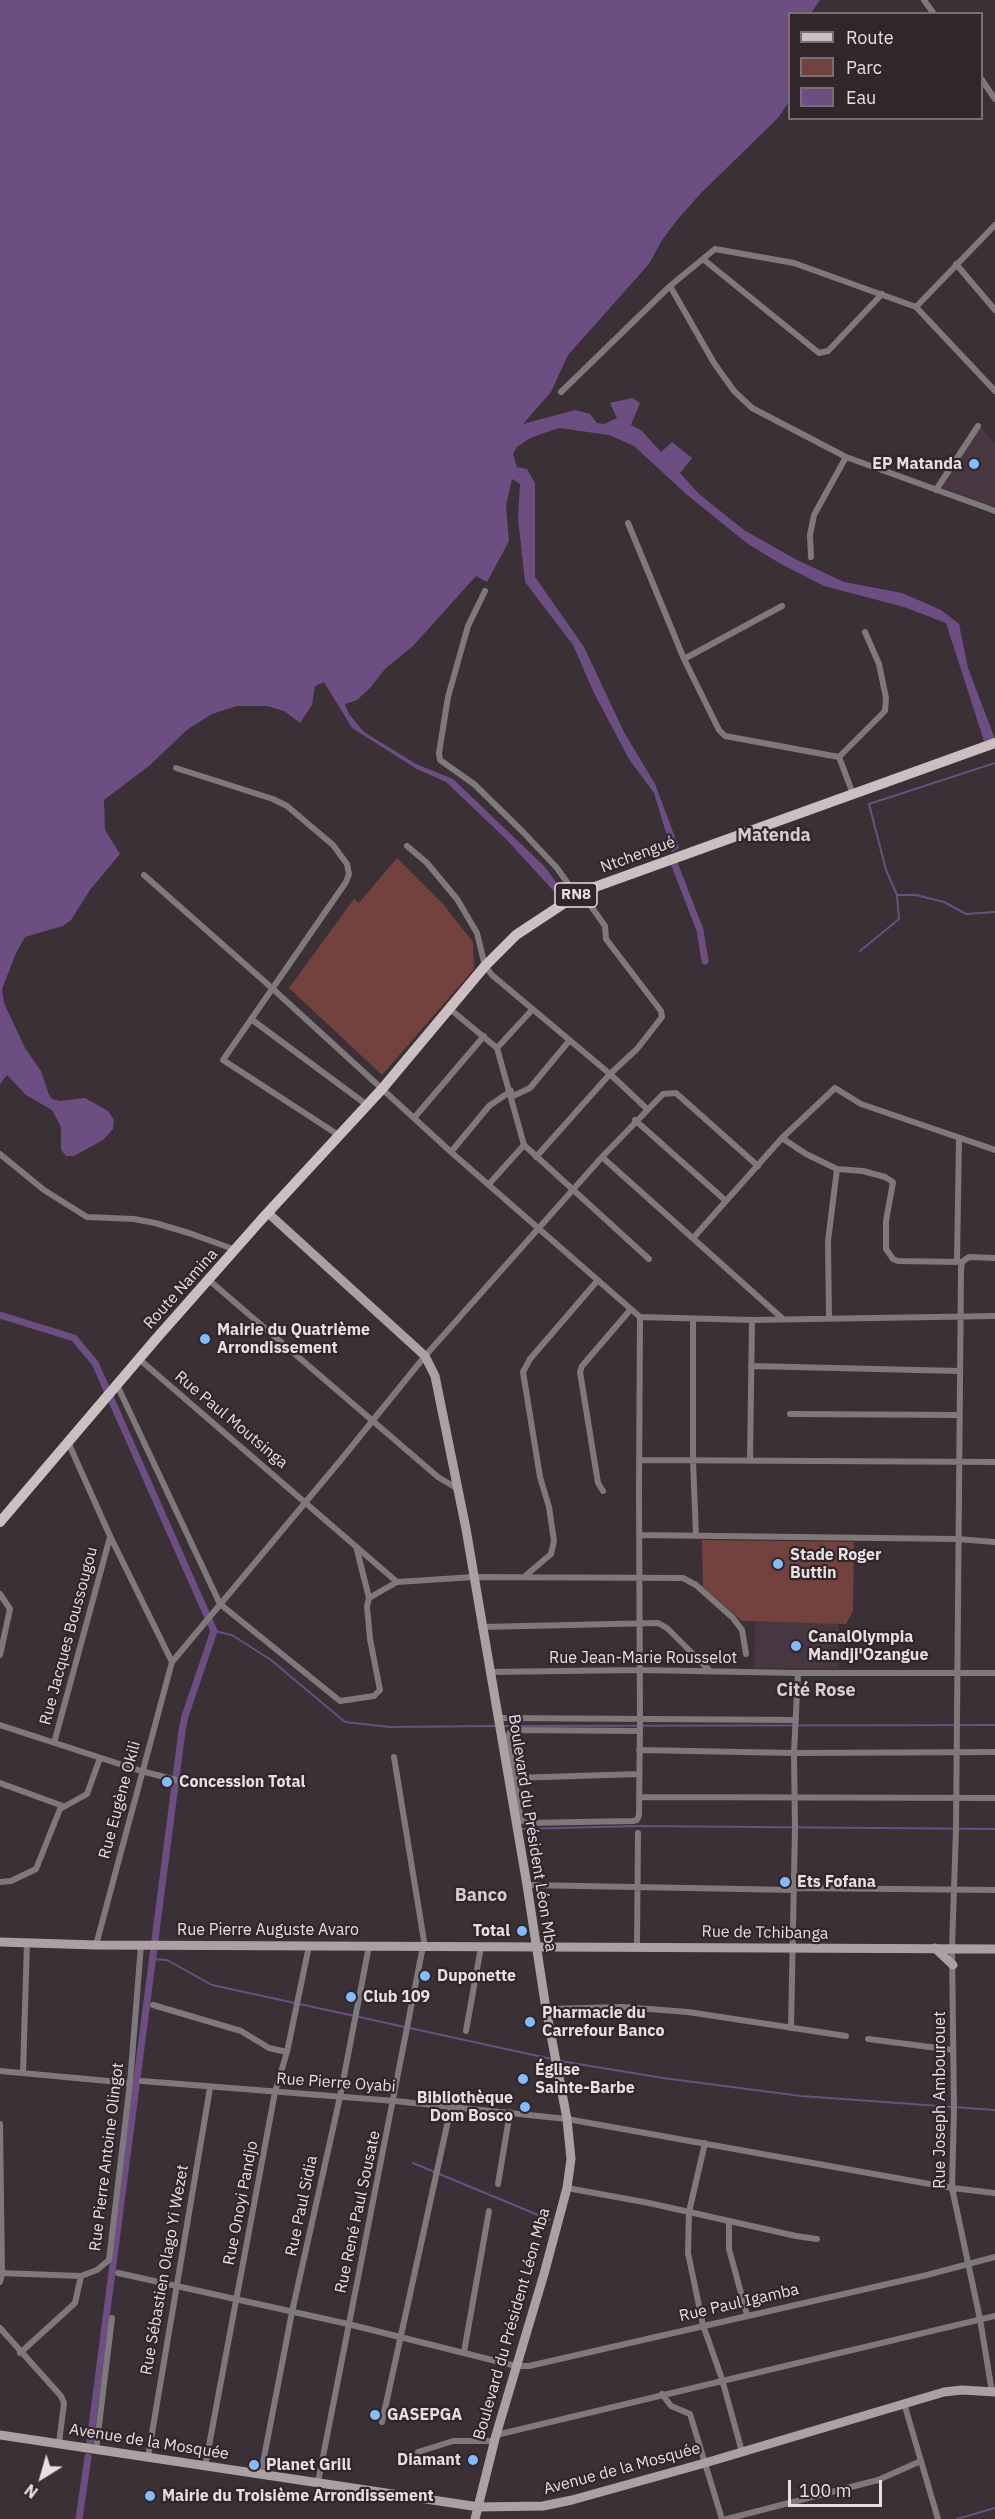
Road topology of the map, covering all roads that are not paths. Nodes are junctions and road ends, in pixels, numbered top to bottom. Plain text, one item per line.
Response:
1 (983, 83) edge
2 (995, 99) edge
3 (995, 225) edge
4 (703, 259) junction
5 (956, 264) junction
6 (670, 286) junction
7 (882, 294) junction
8 (916, 307) junction
9 (995, 310) edge
10 (995, 391) edge
11 (561, 392) dead end
12 (978, 426) dead end
13 (846, 457) junction
14 (936, 490) junction
15 (995, 511) edge
16 (628, 523) dead end
17 (811, 557) dead end
18 (485, 591) dead end
19 (782, 606) dead end
20 (865, 632) dead end
21 (684, 658) junction
22 (995, 743) edge
23 (839, 757) junction
24 (176, 768) dead end
25 (853, 794) junction
26 (407, 846) dead end
27 (144, 875) dead end
28 (579, 893) junction
29 (485, 966) junction
30 (273, 989) junction
31 (450, 1009) junction
32 (531, 1011) junction
33 (251, 1019) junction
34 (484, 1036) junction
35 (569, 1041) junction
36 (497, 1048) junction
37 (610, 1074) junction
38 (382, 1089) junction
39 (511, 1094) junction
40 (367, 1105) junction
41 (646, 1108) junction
42 (414, 1118) junction
43 (635, 1120) junction
44 (340, 1137) junction
45 (782, 1138) junction
46 (959, 1138) junction
47 (524, 1144) junction
48 (995, 1150) edge
49 (451, 1152) junction
50 (0, 1154) edge
51 (602, 1156) junction
52 (537, 1157) junction
53 (758, 1166) junction
54 (837, 1169) junction
55 (489, 1184) junction
56 (572, 1191) junction
57 (726, 1201) junction
58 (268, 1213) junction
59 (539, 1229) junction
60 (694, 1237) junction
61 (236, 1250) junction
62 (995, 1258) edge
63 (649, 1259) dead end
64 (960, 1262) junction
65 (598, 1280) junction
66 (210, 1281) junction
67 (631, 1309) junction
68 (959, 1316) junction
69 (995, 1316) edge
70 (640, 1317) junction
71 (693, 1318) junction
72 (829, 1318) junction
73 (783, 1319) junction
74 (752, 1320) junction
75 (424, 1356) junction
76 (139, 1359) junction
77 (751, 1366) junction
78 (959, 1371) junction
79 (115, 1387) junction
80 (790, 1413) dead end
81 (959, 1415) junction
82 (372, 1421) junction
83 (68, 1442) junction
84 (639, 1460) junction
85 (750, 1460) junction
86 (693, 1461) junction
87 (959, 1462) junction
88 (995, 1462) edge
89 (458, 1489) junction
90 (603, 1491) dead end
91 (305, 1501) junction
92 (0, 1522) edge
93 (640, 1535) junction
94 (110, 1536) junction
95 (696, 1536) junction
96 (957, 1539) junction
97 (995, 1542) edge
98 (356, 1546) junction
99 (474, 1577) junction
100 (524, 1577) junction
101 (639, 1578) junction
102 (397, 1582) junction
103 (0, 1594) edge
104 (369, 1598) junction
105 (217, 1606) junction
106 (639, 1624) junction
107 (481, 1627) junction
108 (746, 1654) dead end
109 (0, 1655) edge
110 (172, 1662) junction
111 (639, 1670) junction
112 (711, 1671) junction
113 (489, 1672) junction
114 (957, 1672) junction
115 (798, 1673) junction
116 (995, 1673) edge
117 (499, 1722) junction
118 (796, 1723) junction
119 (0, 1725) edge
120 (640, 1725) junction
121 (54, 1743) junction
122 (639, 1750) junction
123 (957, 1752) junction
124 (995, 1752) edge
125 (794, 1753) junction
126 (394, 1757) dead end
127 (100, 1758) junction
128 (141, 1771) junction
129 (639, 1774) junction
130 (512, 1778) junction
131 (184, 1782) dead end
132 (0, 1784) edge
133 (639, 1797) junction
134 (794, 1797) junction
135 (956, 1798) junction
136 (995, 1798) edge
137 (63, 1806) junction
138 (638, 1833) dead end
139 (0, 1882) edge
140 (527, 1885) junction
141 (638, 1888) junction
142 (794, 1889) junction
143 (954, 1890) junction
144 (995, 1890) edge
145 (0, 1942) edge
146 (27, 1942) junction
147 (96, 1945) junction
148 (145, 1945) junction
149 (309, 1946) junction
150 (369, 1946) junction
151 (535, 1946) junction
152 (638, 1946) junction
153 (423, 1947) junction
154 (481, 1947) junction
155 (935, 1948) junction
156 (952, 1948) junction
157 (792, 1949) junction
158 (995, 1949) edge
159 (953, 1965) junction
160 (153, 2005) dead end
161 (546, 2009) junction
162 (791, 2028) junction
163 (466, 2031) dead end
164 (846, 2036) dead end
165 (868, 2039) dead end
166 (953, 2050) junction
167 (287, 2052) junction
168 (0, 2071) edge
169 (23, 2073) junction
170 (142, 2081) dead end
171 (130, 2082) junction
172 (210, 2088) junction
173 (275, 2092) junction
174 (340, 2097) junction
175 (395, 2101) junction
176 (451, 2107) junction
177 (510, 2112) junction
178 (567, 2119) junction
179 (0, 2124) edge
180 (705, 2144) junction
181 (498, 2184) dead end
182 (567, 2188) junction
183 (952, 2188) junction
184 (995, 2193) edge
185 (489, 2211) dead end
186 (689, 2212) junction
187 (729, 2221) junction
188 (817, 2239) dead end
189 (995, 2257) edge
190 (967, 2264) junction
191 (1, 2273) edge
192 (118, 2273) dead end
193 (81, 2276) junction
194 (0, 2282) edge
195 (177, 2285) junction
196 (237, 2299) junction
197 (292, 2312) junction
198 (747, 2315) junction
199 (995, 2316) edge
200 (112, 2318) dead end
201 (980, 2319) junction
202 (348, 2324) junction
203 (703, 2325) junction
204 (0, 2328) edge
205 (400, 2337) junction
206 (464, 2352) junction
207 (20, 2353) junction
208 (516, 2366) junction
209 (722, 2379) junction
210 (993, 2392) edge
211 (662, 2394) junction
212 (904, 2403) junction
213 (382, 2422) dead end
214 (0, 2434) edge
215 (495, 2438) junction
216 (59, 2443) junction
217 (91, 2449) junction
218 (418, 2452) dead end
219 (742, 2452) junction
220 (148, 2457) junction
221 (921, 2461) junction
222 (705, 2463) junction
223 (205, 2467) junction
224 (261, 2473) junction
225 (318, 2482) junction
226 (479, 2507) junction
227 (475, 2519) edge
228 (724, 2519) edge
229 (938, 2519) edge

1 - 2 street
3 - 5 street
4 - 6 street
4 - 7 street
4 - 7 street
5 - 8 street
5 - 9 street
6 - 11 street
6 - 13 street
7 - 8 street
8 - 10 street
12 - 14 street
13 - 14 street
13 - 17 street
14 - 15 street
16 - 21 street
18 - 28 street
19 - 21 street
20 - 23 street
21 - 23 street
22 - 25 main road, Ntchengué / RN8
23 - 25 street
24 - 30 street
25 - 28 main road, Ntchengué / RN8
26 - 29 street
27 - 30 street
28 - 29 main road, Ntchengué / RN8
28 - 37 street
29 - 31 main road, Ntchengué / RN8
29 - 32 street
30 - 33 street
30 - 38 street
31 - 34 street
31 - 38 main road, Ntchengué / RN8
32 - 35 street
32 - 36 street
33 - 40 street
33 - 44 street
34 - 36 street
34 - 42 street
35 - 37 street
35 - 39 street
36 - 39 street
37 - 41 street
37 - 52 street
38 - 40 main road, Ntchengué / RN8
38 - 42 street
39 - 47 street
39 - 49 street
40 - 44 main road, Ntchengué / RN8
41 - 43 street
41 - 53 street
42 - 49 street
43 - 51 street
43 - 57 street
44 - 58 main road, Ntchengué / RN8
45 - 46 street
45 - 53 street
45 - 54 street
46 - 48 street
46 - 64 street, Rue Joseph Ambourouet
47 - 52 street
47 - 55 street
49 - 55 street
50 - 61 street
51 - 56 street
51 - 60 street
52 - 56 street
53 - 57 street
54 - 64 street
54 - 72 street
55 - 59 street
56 - 59 street
56 - 63 street
57 - 60 street
58 - 61 main road, Route Namina
58 - 75 street, Boulevard du Président Léon Mba
59 - 65 street
59 - 75 street
60 - 73 street
61 - 66 main road, Route Namina
62 - 64 street
64 - 68 street, Rue Joseph Ambourouet
65 - 67 street
65 - 100 street
66 - 76 main road, Route Namina
66 - 82 street
67 - 70 street
67 - 90 street
68 - 69 street
68 - 72 street
68 - 78 street, Rue Joseph Ambourouet
70 - 71 street
70 - 84 street
71 - 74 street
71 - 86 street
72 - 73 street
73 - 74 street
74 - 77 street
75 - 82 street
75 - 89 street, Boulevard du Président Léon Mba
76 - 79 main road, Route Namina
76 - 91 street, Rue Paul Moutsinga
77 - 78 street
77 - 85 street
78 - 81 street, Rue Joseph Ambourouet
79 - 83 main road, Route Namina
79 - 105 street
80 - 81 street
81 - 87 street, Rue Joseph Ambourouet
82 - 89 street
82 - 91 street
83 - 92 main road, Route Namina
83 - 94 street
84 - 86 street
84 - 93 street
85 - 86 street
85 - 87 street
86 - 95 street
87 - 88 street
87 - 96 street, Rue Joseph Ambourouet
89 - 99 street, Boulevard du Président Léon Mba
91 - 98 street, Rue Paul Moutsinga
91 - 105 street
93 - 95 street
93 - 101 street
94 - 110 street
94 - 121 street, Rue Jacques Boussougou
95 - 96 street
96 - 97 street
96 - 114 street, Rue Joseph Ambourouet
98 - 102 street, Rue Paul Moutsinga
98 - 104 street
99 - 100 street
99 - 102 street
99 - 107 street, Boulevard du Président Léon Mba
100 - 101 street
101 - 106 street
101 - 108 street
102 - 104 street
103 - 109 street
104 - 105 street
105 - 110 street
106 - 107 street
106 - 111 street
106 - 112 street
107 - 113 street, Boulevard du Président Léon Mba
110 - 128 street, Rue Eugène Okili
111 - 112 street, Rue Jean-Marie Rousselot
111 - 113 street, Rue Jean-Marie Rousselot
111 - 120 street
112 - 115 street, Rue Jean-Marie Rousselot
113 - 117 street, Boulevard du Président Léon Mba
114 - 115 street, Rue Jean-Marie Rousselot
114 - 116 street, Rue Jean-Marie Rousselot
114 - 123 street, Rue Joseph Ambourouet
115 - 118 street
117 - 120 street
117 - 130 street, Boulevard du Président Léon Mba
118 - 120 street
118 - 125 street
119 - 121 street
120 - 122 street
120 - 130 street
121 - 127 street
122 - 125 street
122 - 129 street
123 - 124 street
123 - 125 street
123 - 135 street, Rue Joseph Ambourouet
125 - 134 street
126 - 153 street, Rue René Paul Sousate
127 - 128 street
127 - 137 street
128 - 131 street
128 - 147 street, Rue Eugène Okili
129 - 130 street
129 - 133 street
130 - 133 street
130 - 140 street, Boulevard du Président Léon Mba
132 - 137 street
133 - 134 street
134 - 135 street
134 - 142 street
135 - 136 street
135 - 143 street, Rue Joseph Ambourouet
137 - 139 street
138 - 141 street
140 - 141 street
140 - 151 street, Boulevard du Président Léon Mba
141 - 142 street
141 - 152 street
142 - 143 street
142 - 157 street
143 - 144 street
143 - 156 street, Rue Joseph Ambourouet
145 - 146 street, Rue Pierre Auguste Avaro
146 - 147 street, Rue Pierre Auguste Avaro
146 - 169 street
147 - 148 street, Rue Pierre Auguste Avaro
148 - 149 street, Rue Pierre Auguste Avaro
148 - 171 street, Rue Pierre Antoine Olingot
149 - 150 street, Rue Pierre Auguste Avaro
149 - 167 street, Rue Onoyi Pandjo
150 - 153 street, Rue Pierre Auguste Avaro
150 - 174 street, Rue Paul Sidia
151 - 152 street, Rue de Tchibanga
151 - 154 street, Rue Pierre Auguste Avaro
151 - 161 street, Boulevard du Président Léon Mba
152 - 157 street, Rue de Tchibanga
153 - 154 street, Rue Pierre Auguste Avaro
153 - 175 street, Rue René Paul Sousate
154 - 163 street
155 - 156 street, Rue de Tchibanga
155 - 157 street, Rue de Tchibanga
155 - 159 street
156 - 158 street, Rue de Tchibanga
156 - 159 street, Rue Joseph Ambourouet
157 - 162 street
159 - 166 street, Rue Joseph Ambourouet
160 - 167 street
161 - 162 street
161 - 178 street, Boulevard du Président Léon Mba
162 - 164 street
165 - 166 street
166 - 183 street, Rue Joseph Ambourouet
167 - 173 street, Rue Onoyi Pandjo
168 - 169 street
169 - 171 street
170 - 172 street, Rue Pierre Oyabi
171 - 193 street, Rue Pierre Antoine Olingot
172 - 173 street, Rue Pierre Oyabi
172 - 195 street, Rue Sébastien Olago Yi Wezet
173 - 174 street, Rue Pierre Oyabi
173 - 196 street, Rue Onoyi Pandjo
174 - 175 street, Rue Pierre Oyabi
174 - 197 street, Rue Paul Sidia
175 - 176 street, Rue Pierre Oyabi
175 - 202 street, Rue René Paul Sousate
176 - 177 street, Rue Pierre Oyabi
176 - 205 street
177 - 178 street, Rue Pierre Oyabi
177 - 181 street
178 - 180 street, Rue Pierre Oyabi
178 - 182 street, Boulevard du Président Léon Mba
179 - 191 street
180 - 183 street, Rue Pierre Oyabi
180 - 186 street
182 - 186 street
182 - 208 street, Boulevard du Président Léon Mba
183 - 184 street, Rue Pierre Oyabi
183 - 190 street, Rue Joseph Ambourouet
185 - 206 street
186 - 187 street
186 - 203 street
187 - 188 street
187 - 198 street
189 - 190 street, Rue Paul Igamba
190 - 198 street, Rue Paul Igamba
190 - 201 street, Rue Joseph Ambourouet
191 - 193 street
191 - 194 street
192 - 195 street
193 - 207 street
195 - 196 street
195 - 220 street, Rue Sébastien Olago Yi Wezet
196 - 197 street
196 - 223 street, Rue Onoyi Pandjo
197 - 202 street
197 - 224 street, Rue Paul Sidia
198 - 203 street, Rue Paul Igamba
199 - 201 street
200 - 217 street
201 - 209 street
201 - 210 street, Rue Joseph Ambourouet
202 - 205 street
202 - 225 street, Rue René Paul Sousate
203 - 208 street, Rue Paul Igamba
203 - 209 street
204 - 207 street
205 - 206 street
205 - 213 street
206 - 208 street
207 - 216 street
208 - 215 street, Boulevard du Président Léon Mba
209 - 211 street
209 - 219 street
210 - 212 street, Avenue de la Mosquée
211 - 215 street
211 - 222 street
212 - 219 street, Avenue de la Mosquée
212 - 221 street
214 - 216 street, Avenue de la Mosquée
215 - 218 street
215 - 226 street, Boulevard du Président Léon Mba
216 - 217 street, Avenue de la Mosquée
217 - 220 street, Avenue de la Mosquée
219 - 222 street, Avenue de la Mosquée
220 - 223 street, Avenue de la Mosquée
221 - 228 street
221 - 229 street
222 - 226 street, Avenue de la Mosquée
222 - 228 street
223 - 224 street, Avenue de la Mosquée
224 - 225 street, Avenue de la Mosquée
225 - 226 street, Avenue de la Mosquée
226 - 227 street, Boulevard du Président Léon Mba

